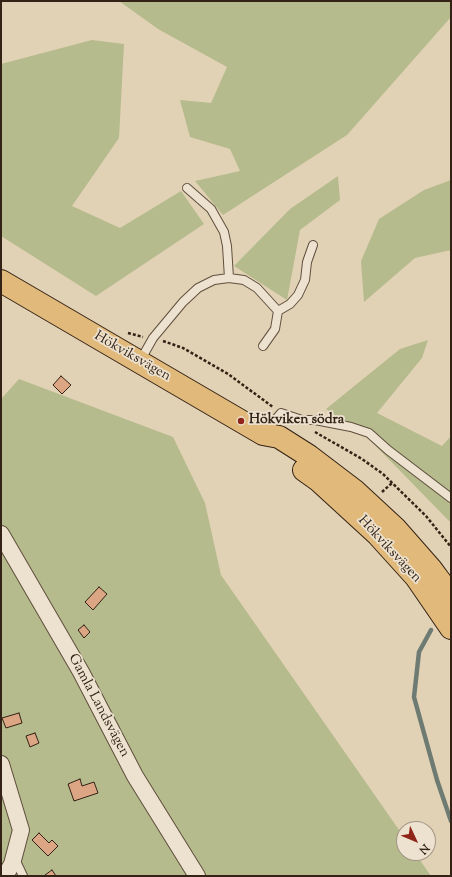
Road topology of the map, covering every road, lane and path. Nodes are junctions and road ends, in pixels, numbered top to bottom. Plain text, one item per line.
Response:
1 (186, 188) dead end
2 (313, 245) dead end
3 (229, 278) junction
4 (1, 281) edge
5 (278, 311) junction
6 (125, 333) dead end
7 (153, 338) junction
8 (263, 346) dead end
9 (139, 362) junction
10 (281, 413) junction
11 (312, 430) dead end
12 (263, 434) junction
13 (392, 483) junction
14 (379, 495) dead end
15 (451, 498) edge
16 (1, 538) edge
17 (451, 547) edge
18 (451, 596) edge
19 (451, 628) edge
20 (1, 764) edge
21 (14, 857) junction
22 (5, 876) edge
23 (23, 876) edge
24 (197, 876) edge

1 - 3 lane
2 - 5 lane
3 - 5 lane
3 - 7 lane
4 - 9 main road, Hökviksvägen
5 - 8 lane
6 - 7 path
7 - 9 lane
7 - 10 path
9 - 12 main road, Hökviksvägen
10 - 12 lane
10 - 15 lane
11 - 13 path
12 - 18 main road, Hökviksvägen
12 - 19 main road, Hökviksvägen
13 - 14 path
13 - 17 path
16 - 24 street, Gamla Landsvägen
20 - 21 street
21 - 22 street
21 - 23 lane

